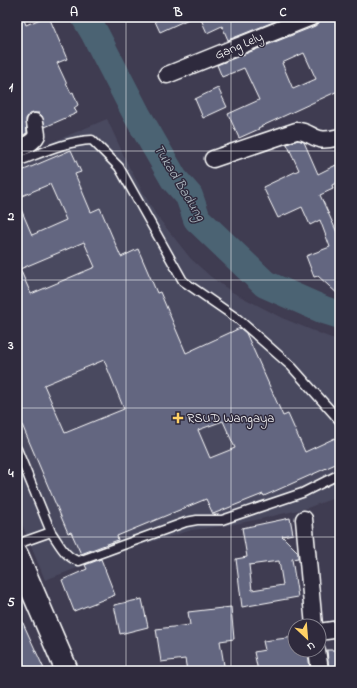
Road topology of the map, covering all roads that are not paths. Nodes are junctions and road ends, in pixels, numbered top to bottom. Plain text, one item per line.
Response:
1 (311, 17) edge
2 (168, 75) dead end
3 (35, 122) dead end
4 (340, 137) edge
5 (17, 149) edge
6 (213, 159) dead end
7 (17, 162) edge
8 (340, 421) edge
9 (17, 449) edge
10 (340, 474) edge
11 (304, 519) dead end
12 (51, 532) junction
13 (17, 544) edge
14 (17, 555) edge
15 (313, 618) edge
16 (340, 629) edge
17 (327, 631) edge
18 (318, 658) edge
19 (67, 671) edge
20 (320, 671) edge

1 - 2 street, Gang Lely
3 - 5 street
4 - 6 street
7 - 8 lane
9 - 12 lane
10 - 12 lane
11 - 15 street
12 - 13 lane
14 - 19 main road
16 - 17 street
18 - 20 street

